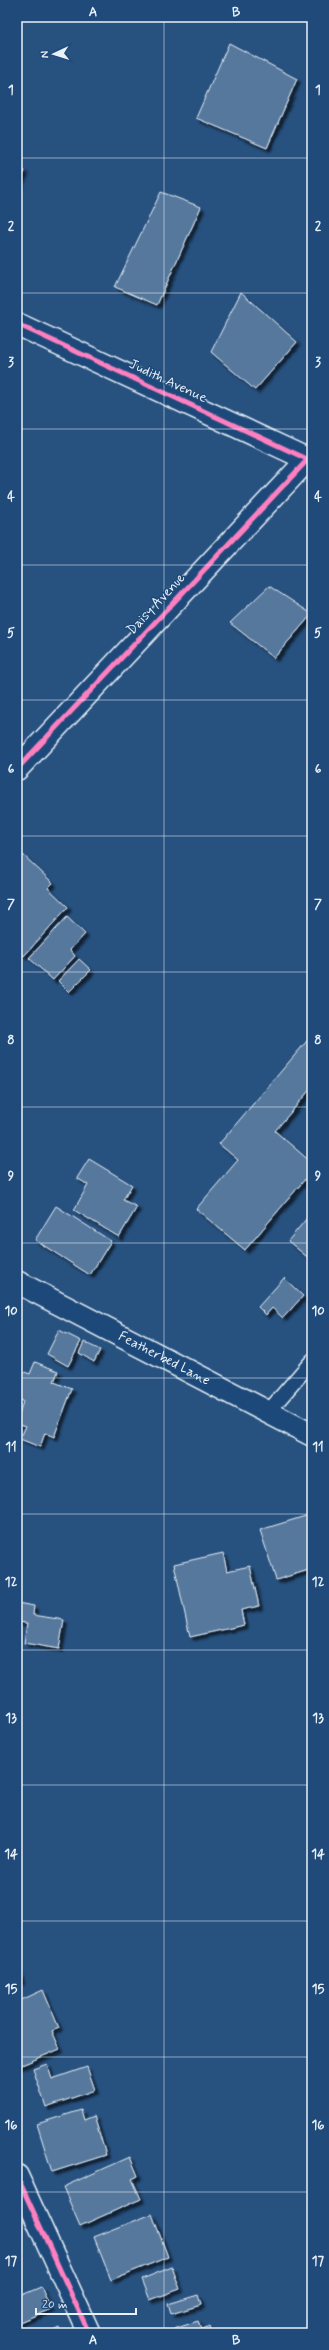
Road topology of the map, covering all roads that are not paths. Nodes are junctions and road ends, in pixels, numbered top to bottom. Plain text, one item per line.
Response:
1 (17, 324) edge
2 (310, 458) edge
3 (17, 769) edge
4 (17, 1282) edge
5 (312, 1361) edge
6 (268, 1412) junction
7 (312, 1435) edge
8 (19, 2184) edge
9 (89, 2333) edge

1 - 2 street, Judith Avenue
2 - 3 street, Daisy Avenue
4 - 6 street, Featherbed Lane
5 - 6 lane
6 - 7 street, Featherbed Lane
8 - 9 street

